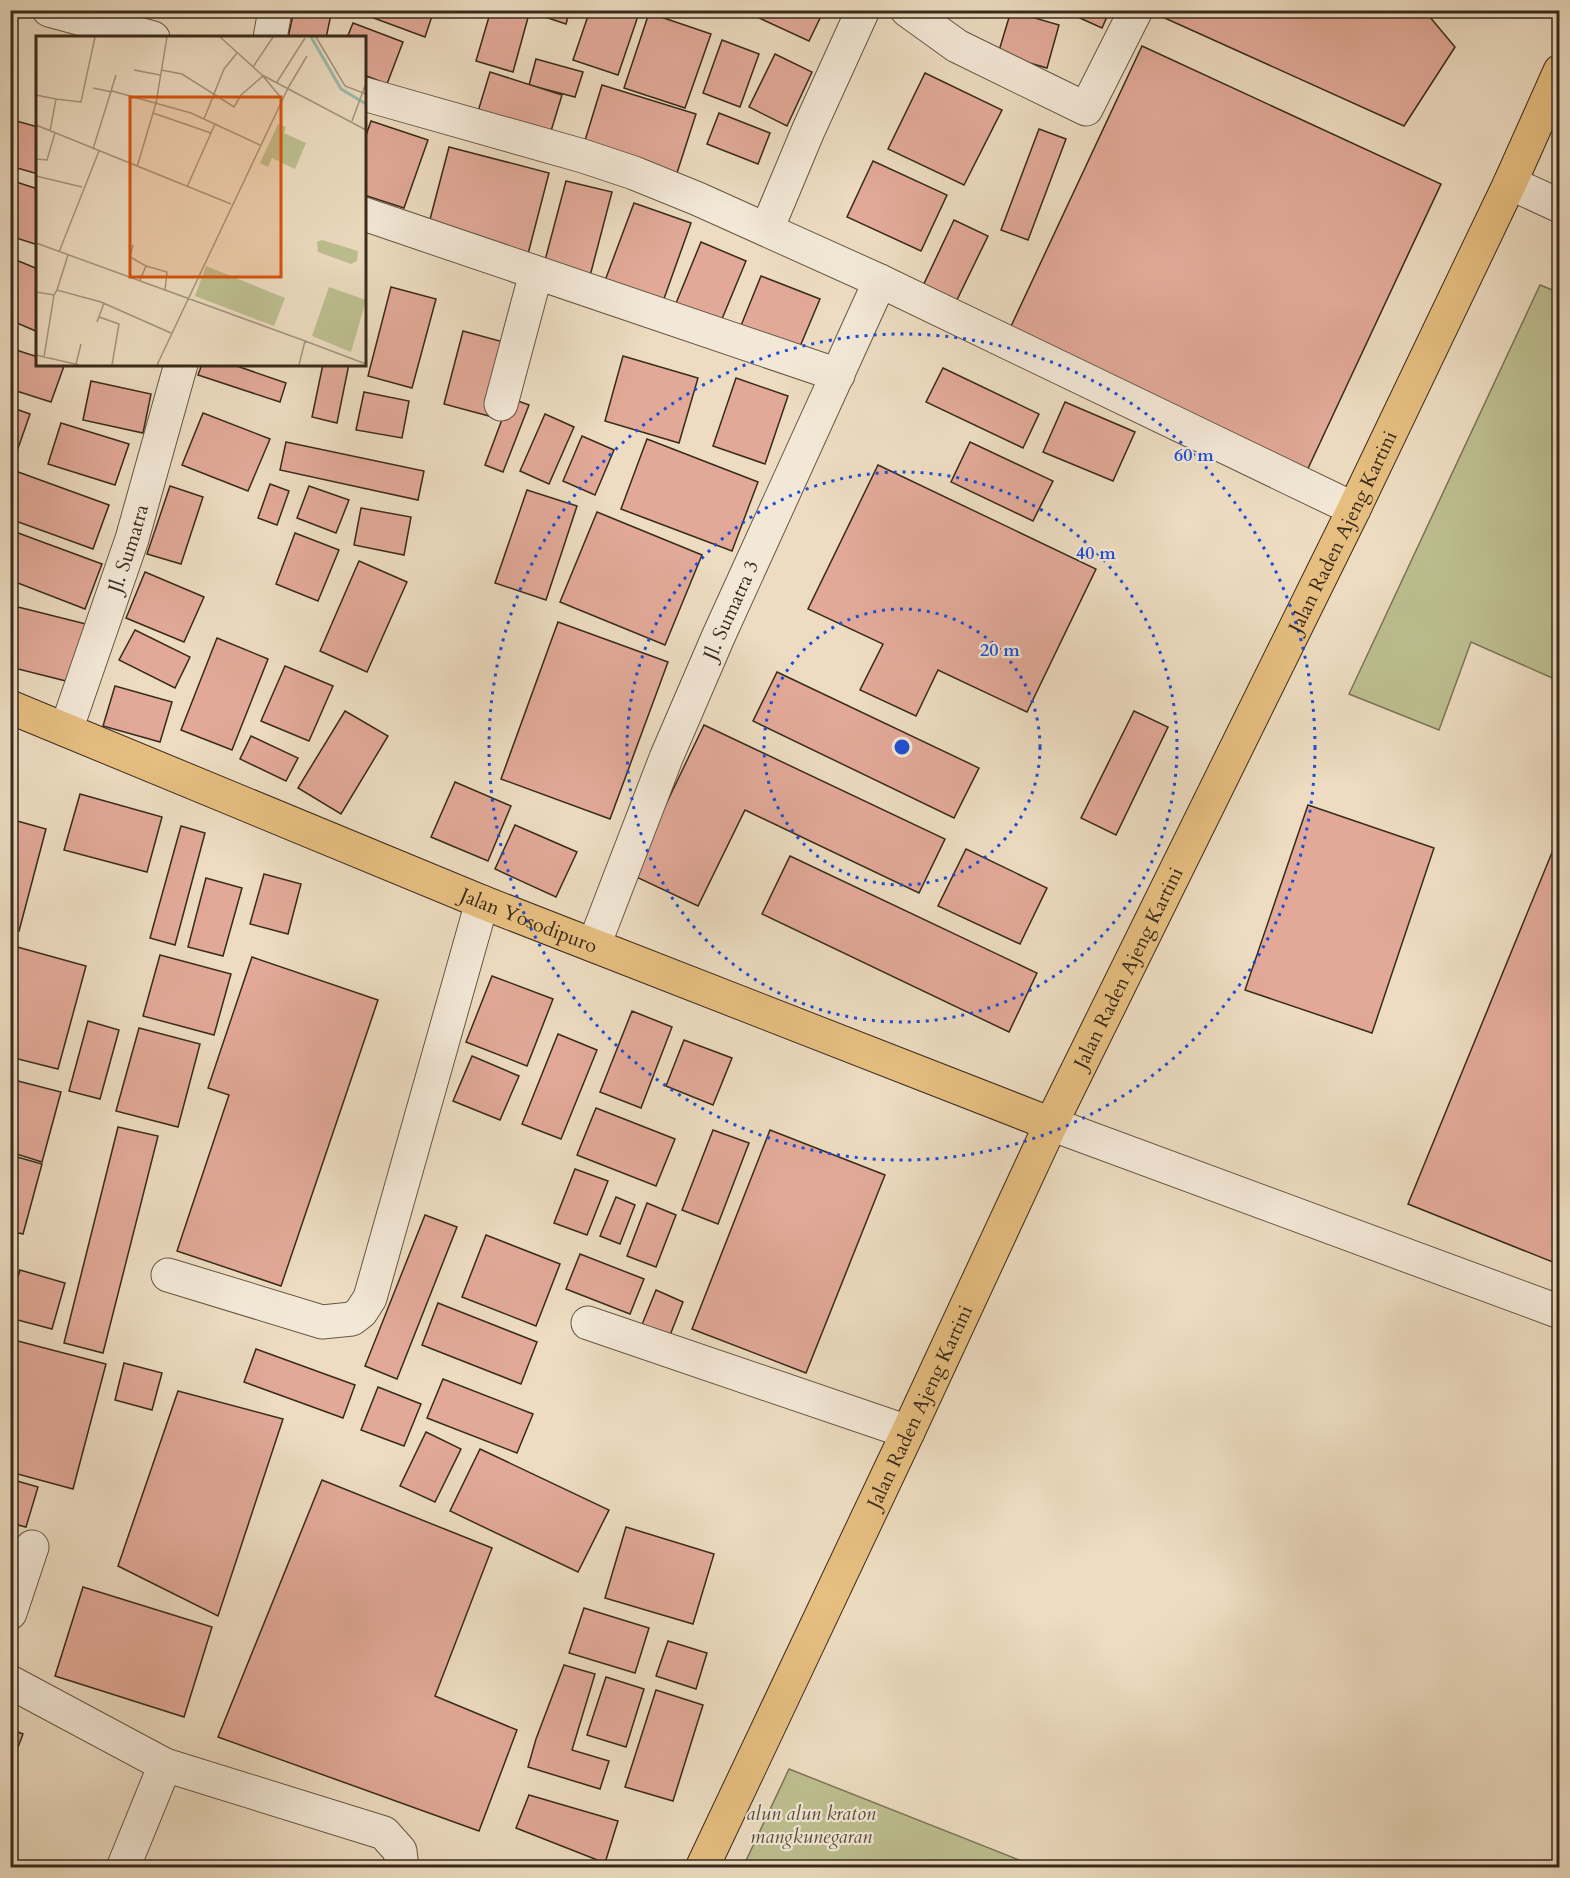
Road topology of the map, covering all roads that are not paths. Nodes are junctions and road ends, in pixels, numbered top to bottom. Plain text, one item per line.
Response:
1 (49, 10) edge
2 (275, 10) edge
3 (863, 10) edge
4 (907, 10) edge
5 (1136, 10) edge
6 (146, 36) edge
7 (270, 36) edge
8 (1560, 71) edge
9 (366, 95) edge
10 (1510, 183) junction
11 (1560, 206) edge
12 (366, 215) edge
13 (767, 229) junction
14 (536, 273) junction
15 (880, 281) junction
16 (180, 366) edge
17 (838, 375) junction
18 (501, 404) dead end
19 (1354, 509) junction
20 (10, 707) edge
21 (66, 730) junction
22 (482, 902) junction
23 (594, 945) junction
24 (1051, 1124) junction
25 (168, 1275) dead end
26 (1560, 1312) edge
27 (588, 1323) dead end
28 (908, 1432) junction
29 (32, 1547) dead end
30 (10, 1613) edge
31 (10, 1682) edge
32 (165, 1765) junction
33 (123, 1868) edge
34 (402, 1868) edge
35 (702, 1868) edge

1 - 6 street
2 - 7 street
3 - 13 street
4 - 5 street
8 - 10 main road, Jalan Raden Ajeng Kartini
9 - 13 street
10 - 11 street
10 - 19 main road, Jalan Raden Ajeng Kartini
12 - 14 street
13 - 15 street
14 - 17 street
14 - 18 street
15 - 17 street, Jl. Sumatra 3
15 - 19 street
16 - 21 street, Jl. Sumatra
17 - 23 street, Jl. Sumatra 3
19 - 24 main road, Jalan Raden Ajeng Kartini
20 - 21 main road, Jalan Yosodipuro
21 - 22 main road, Jalan Yosodipuro
22 - 23 main road, Jalan Yosodipuro
22 - 25 street
23 - 24 main road, Jalan Yosodipuro
24 - 26 street
24 - 28 main road, Jalan Raden Ajeng Kartini
27 - 28 street
28 - 35 main road, Jalan Raden Ajeng Kartini
29 - 30 street
31 - 32 street
32 - 33 street
32 - 34 street

